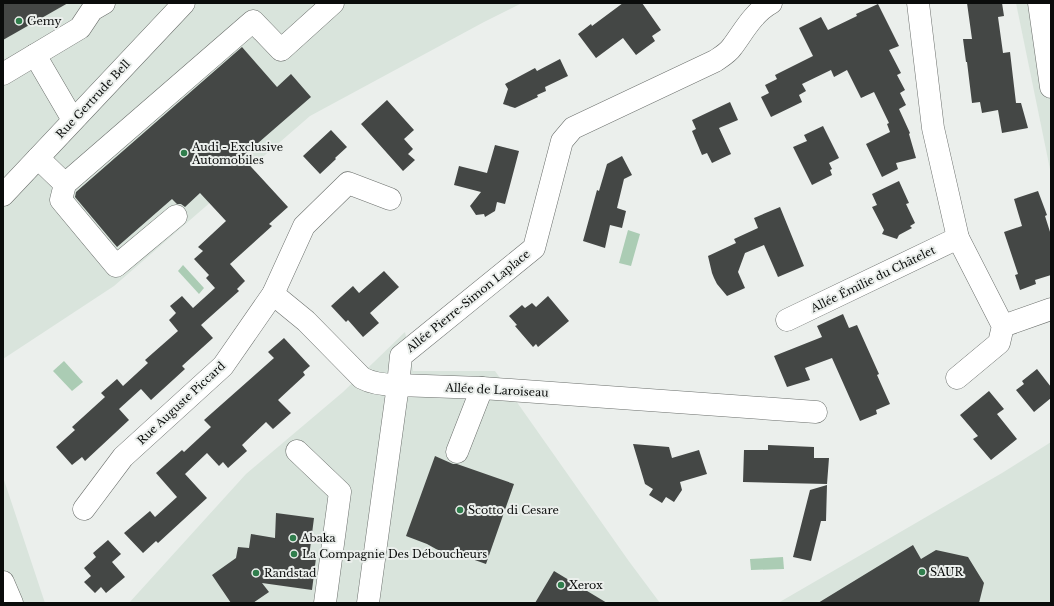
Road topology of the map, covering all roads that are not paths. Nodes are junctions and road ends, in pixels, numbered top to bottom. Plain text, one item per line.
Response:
1 (104, 3) edge
2 (184, 3) edge
3 (333, 3) edge
4 (771, 3) edge
5 (918, 3) edge
6 (1039, 3) edge
7 (35, 55) junction
8 (3, 74) edge
9 (1051, 87) edge
10 (73, 120) junction
11 (38, 158) junction
12 (65, 184) junction
13 (3, 195) edge
14 (390, 199) dead end
15 (176, 216) dead end
16 (958, 238) junction
17 (273, 294) junction
18 (1051, 309) edge
19 (787, 320) dead end
20 (1003, 326) junction
21 (957, 378) dead end
22 (398, 385) junction
23 (482, 388) junction
24 (816, 412) dead end
25 (298, 451) dead end
26 (457, 452) dead end
27 (84, 509) dead end
28 (3, 582) edge
29 (12, 603) edge
30 (325, 603) edge
31 (368, 603) edge

1 - 7 street
2 - 10 street, Rue Gertrude Bell
3 - 12 street
4 - 22 street, Allée Pierre-Simon Laplace
5 - 16 street
6 - 9 street
7 - 8 street
7 - 10 street
10 - 11 street, Rue Gertrude Bell
11 - 12 street
11 - 13 street, Rue Gertrude Bell
12 - 15 street
14 - 17 street, Rue Auguste Piccard
16 - 19 street, Allée Émilie du Châtelet
16 - 20 street
17 - 22 street
17 - 27 street, Rue Auguste Piccard
18 - 20 street
20 - 21 street
22 - 23 street, Allée de Laroiseau
22 - 31 street
23 - 24 street, Allée de Laroiseau
23 - 26 street
25 - 30 street
28 - 29 street

